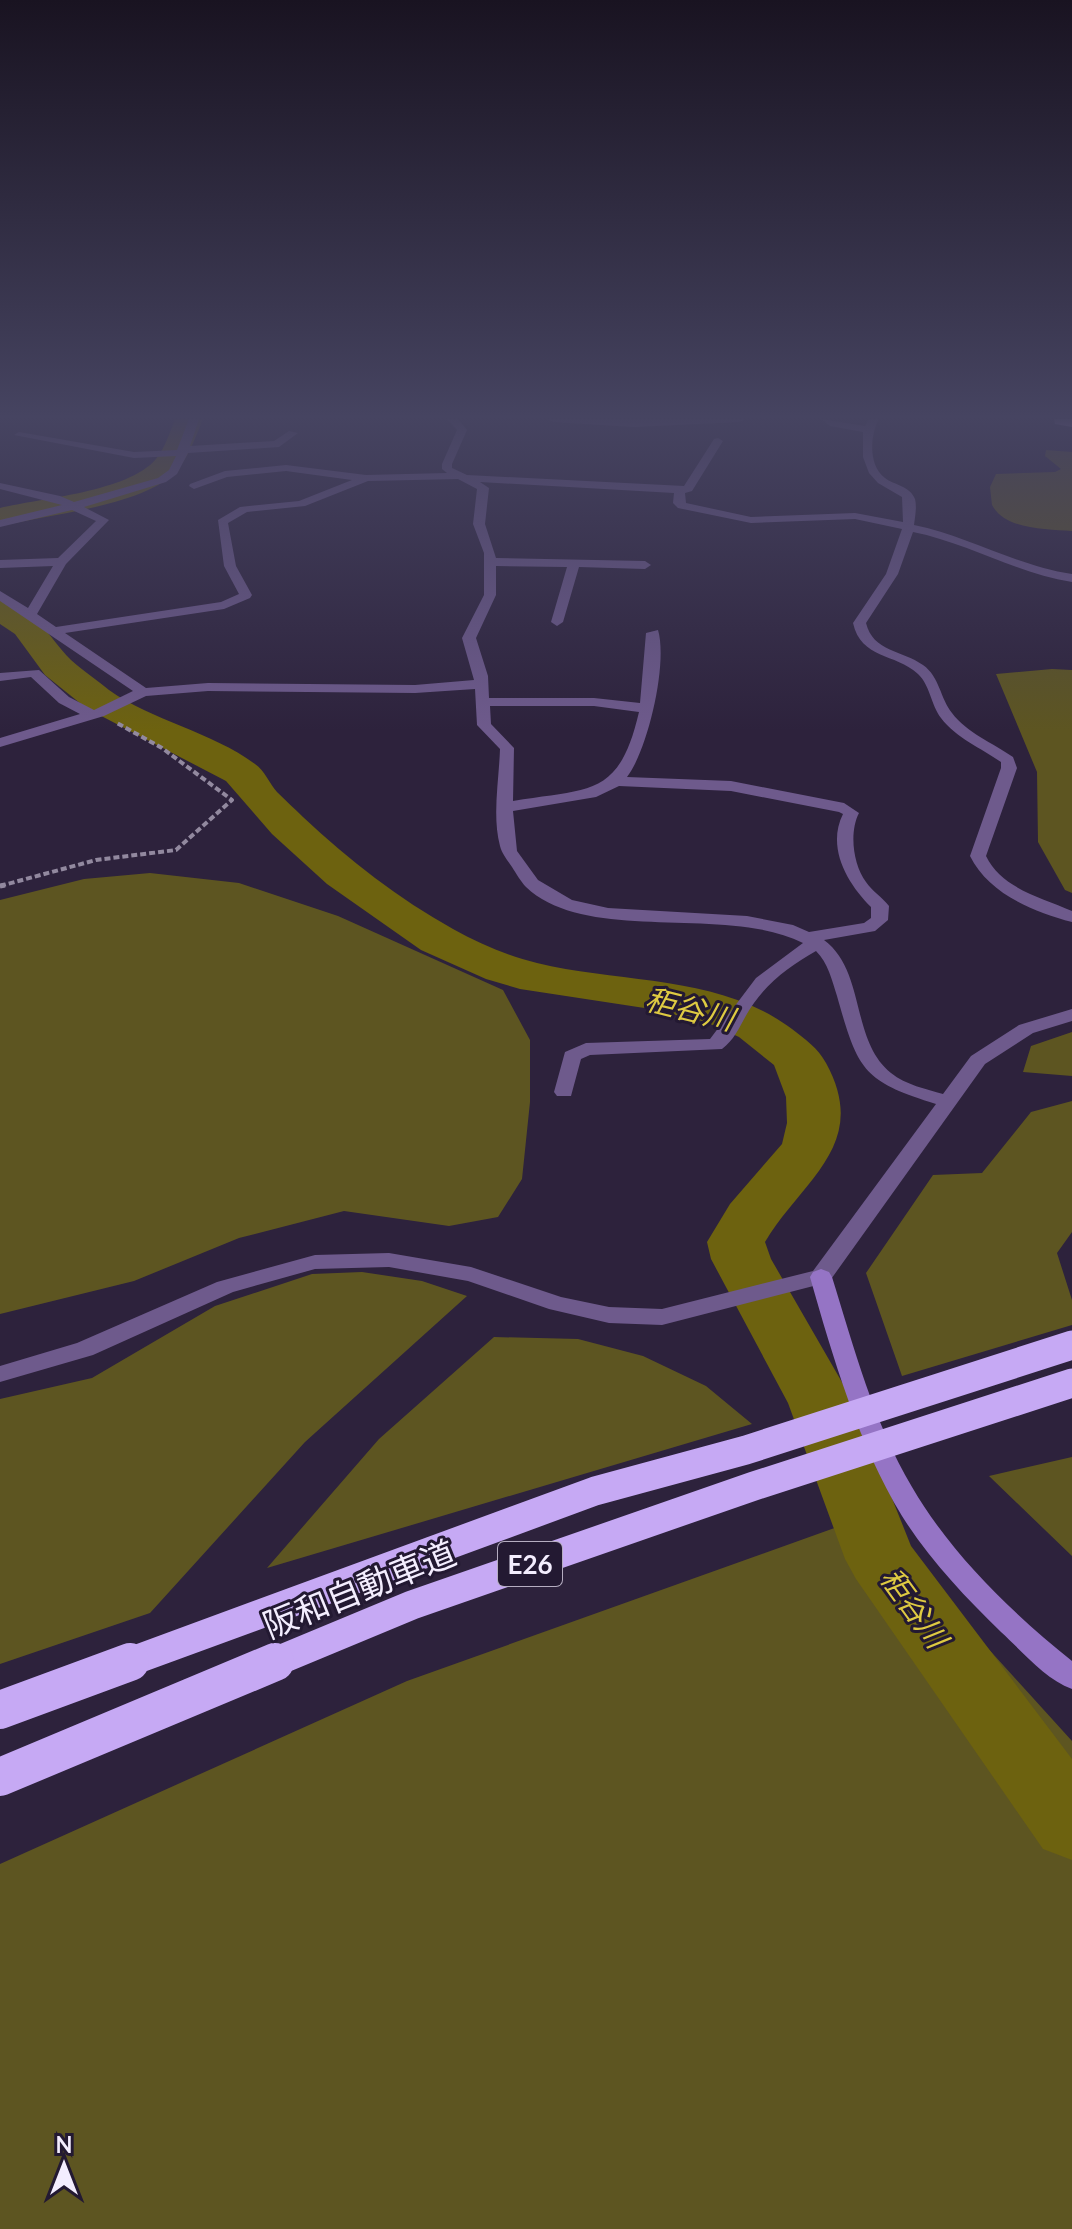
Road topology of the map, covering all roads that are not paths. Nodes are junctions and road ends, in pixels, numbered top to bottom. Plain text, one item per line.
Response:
1 (100, 523) edge
2 (222, 523) edge
3 (479, 523) edge
4 (892, 523) edge
5 (908, 526) junction
6 (61, 562) junction
7 (490, 562) junction
8 (575, 562) junction
9 (0, 564) edge
10 (645, 565) dead end
11 (1072, 578) edge
12 (0, 595) edge
13 (30, 615) junction
14 (557, 622) dead end
15 (54, 631) junction
16 (653, 633) dead end
17 (0, 677) edge
18 (481, 684) junction
19 (143, 692) junction
20 (482, 702) junction
21 (645, 708) junction
22 (96, 714) junction
23 (0, 743) edge
24 (616, 781) junction
25 (507, 807) junction
26 (1072, 917) edge
27 (812, 941) junction
28 (1072, 1015) edge
29 (564, 1092) dead end
30 (949, 1102) junction
31 (821, 1277) junction
32 (1072, 1345) edge
33 (0, 1374) edge
34 (1072, 1383) edge
35 (1072, 1677) edge
36 (0, 1710) edge
37 (0, 1777) edge

1 - 6 street
2 - 15 street
3 - 7 street
4 - 5 street
5 - 11 street
5 - 26 street
6 - 9 street
6 - 13 street
7 - 8 street
7 - 18 street
8 - 10 street
8 - 14 street
12 - 13 street
13 - 15 street
15 - 19 street
16 - 21 street
17 - 22 street
18 - 19 street
18 - 20 street
19 - 22 street
20 - 21 street
20 - 25 street
21 - 24 street
22 - 23 street
24 - 25 street
24 - 27 street
25 - 27 street
27 - 29 street
27 - 30 street
28 - 30 street
30 - 31 street
31 - 33 street
31 - 35 street
32 - 36 highway, 阪和自動車道 / E26, bridge
34 - 37 highway, 阪和自動車道 / E26, bridge

